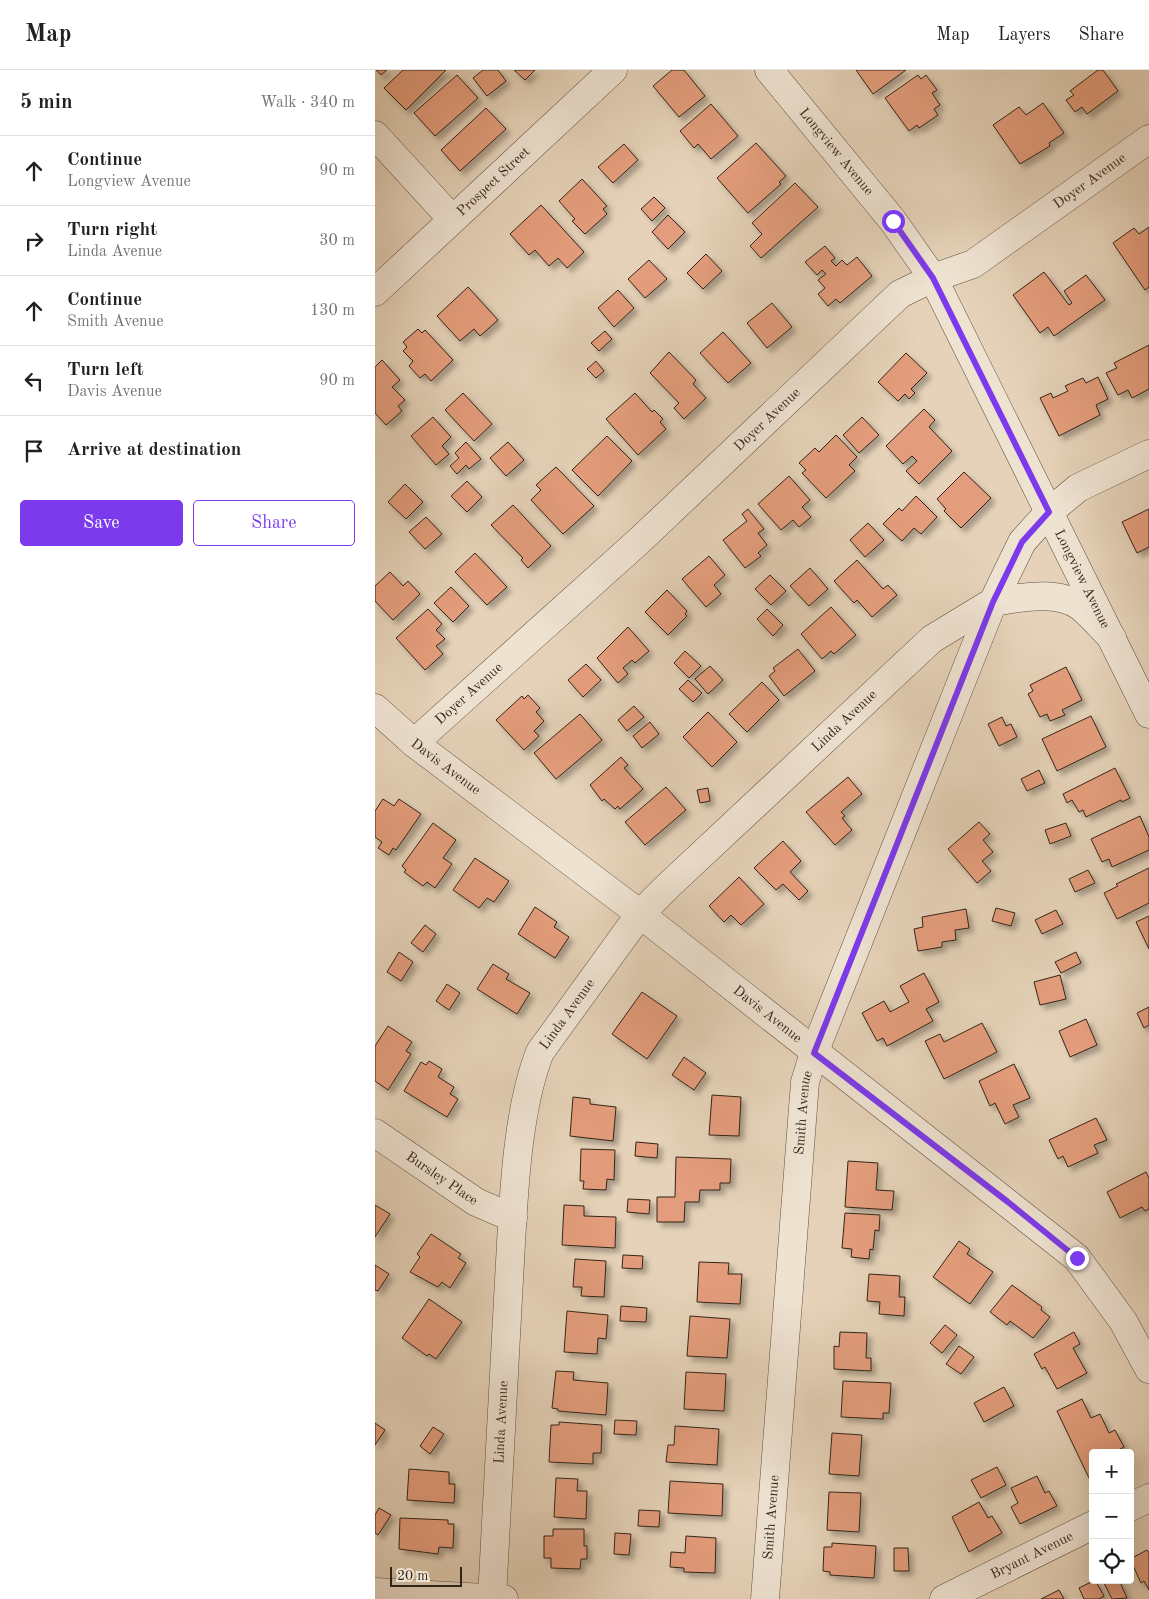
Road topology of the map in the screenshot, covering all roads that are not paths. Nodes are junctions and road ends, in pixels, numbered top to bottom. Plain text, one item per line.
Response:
1 (613, 70) edge
2 (769, 70) edge
3 (375, 135) edge
4 (1149, 139) edge
5 (452, 219) junction
6 (933, 278) junction
7 (375, 292) edge
8 (1149, 454) edge
9 (1049, 512) junction
10 (993, 602) junction
11 (1112, 638) junction
12 (375, 708) edge
13 (1149, 714) edge
14 (414, 743) junction
15 (639, 914) junction
16 (814, 1053) junction
17 (375, 1134) edge
18 (513, 1218) junction
19 (1149, 1369) edge
20 (1149, 1498) edge
21 (1134, 1505) edge
22 (1089, 1527) edge
23 (375, 1592) edge
24 (498, 1599) edge
25 (765, 1599) edge
26 (945, 1599) edge

1 - 5 street, Prospect Street
2 - 6 street, Longview Avenue
3 - 5 street
4 - 6 street, Doyer Avenue
5 - 7 street, Prospect Street
6 - 9 street, Longview Avenue
6 - 14 street, Doyer Avenue
8 - 9 street
9 - 10 street
9 - 11 street, Longview Avenue
10 - 11 street, Linda Avenue
10 - 15 street, Linda Avenue
10 - 16 street, Smith Avenue
11 - 13 street, Longview Avenue
12 - 14 street, Davis Avenue
14 - 15 street, Davis Avenue
15 - 16 street, Davis Avenue
15 - 18 street, Linda Avenue
16 - 19 street, Davis Avenue
16 - 25 street, Smith Avenue
17 - 18 street, Bursley Place
18 - 24 street, Linda Avenue
20 - 21 street
22 - 26 street, Bryant Avenue
23 - 24 street

